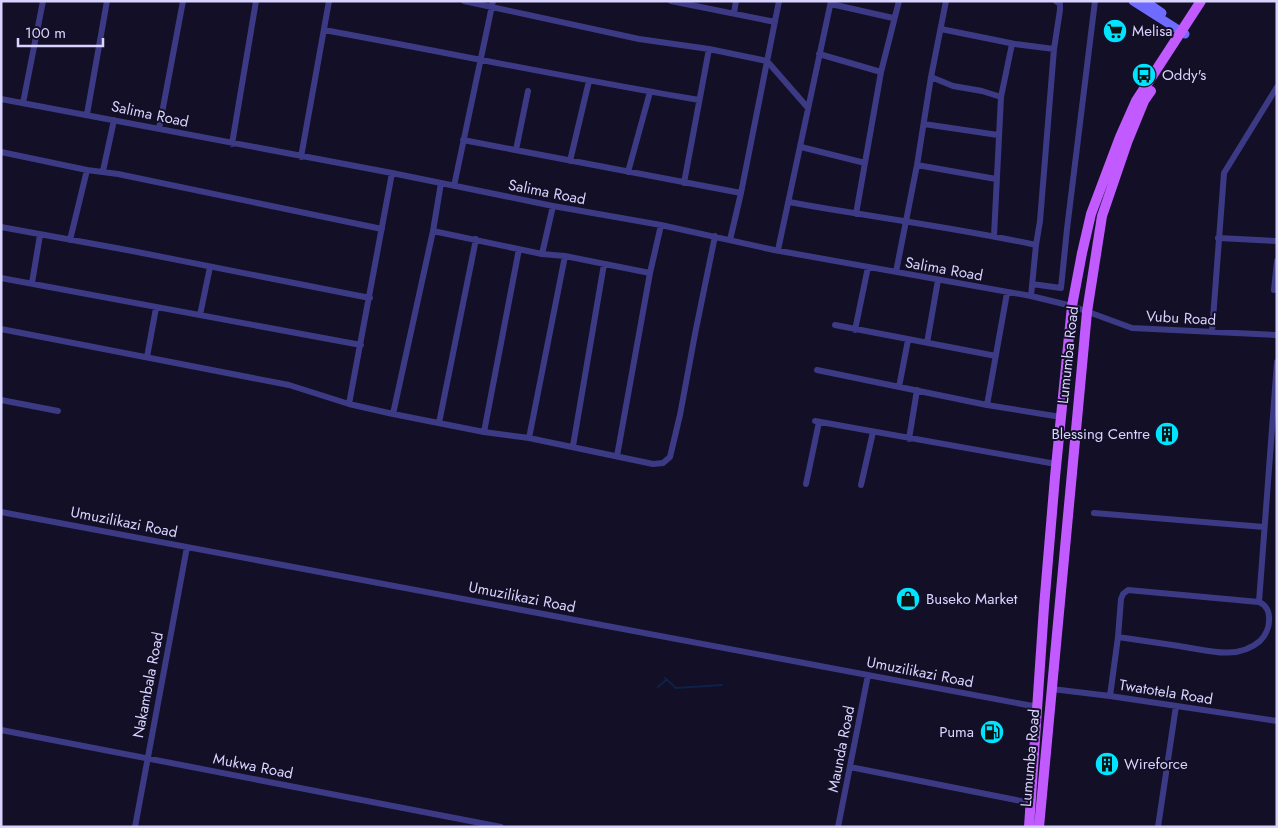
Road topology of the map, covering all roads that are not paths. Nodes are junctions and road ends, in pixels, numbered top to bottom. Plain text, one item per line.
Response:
1 (43, 1) edge
2 (107, 1) edge
3 (183, 1) edge
4 (256, 1) edge
5 (330, 1) edge
6 (464, 1) edge
7 (671, 1) edge
8 (736, 1) edge
9 (779, 1) edge
10 (899, 1) edge
11 (946, 1) edge
12 (1056, 1) edge
13 (1095, 1) edge
14 (1133, 1) edge
15 (1145, 1) edge
16 (1201, 1) edge
17 (1208, 1) edge
18 (831, 3) edge
19 (493, 4) edge
20 (734, 13) junction
21 (893, 18) junction
22 (775, 22) junction
23 (941, 28) junction
24 (324, 30) junction
25 (1184, 30) junction
26 (1012, 44) junction
27 (708, 49) junction
28 (1054, 49) junction
29 (819, 54) junction
30 (481, 59) junction
31 (767, 61) junction
32 (881, 72) junction
33 (931, 77) junction
34 (589, 81) junction
35 (1277, 87) edge
36 (528, 92) dead end
37 (650, 92) junction
38 (1001, 96) junction
39 (1, 98) edge
40 (699, 100) junction
41 (24, 103) junction
42 (808, 108) junction
43 (87, 114) junction
44 (114, 120) junction
45 (924, 124) junction
46 (159, 129) junction
47 (998, 135) junction
48 (463, 140) junction
49 (232, 144) junction
50 (801, 147) junction
51 (516, 150) junction
52 (1, 152) edge
53 (301, 157) junction
54 (570, 161) junction
55 (865, 163) junction
56 (917, 165) junction
57 (87, 170) junction
58 (103, 171) junction
59 (628, 172) junction
60 (392, 173) junction
61 (996, 179) junction
62 (441, 183) junction
63 (684, 183) junction
64 (454, 186) junction
65 (741, 194) junction
66 (789, 202) junction
67 (553, 206) junction
68 (856, 214) junction
69 (905, 222) junction
70 (661, 225) junction
71 (1, 227) edge
72 (382, 229) junction
73 (433, 231) junction
74 (40, 235) junction
75 (715, 236) junction
76 (994, 236) junction
77 (1218, 238) junction
78 (476, 239) junction
79 (70, 240) junction
80 (730, 240) junction
81 (1277, 241) edge
82 (1036, 245) junction
83 (519, 248) junction
84 (778, 250) junction
85 (542, 254) junction
86 (565, 256) junction
87 (1277, 261) edge
88 (604, 264) junction
89 (210, 267) junction
90 (868, 267) junction
91 (896, 272) junction
92 (650, 273) junction
93 (1, 278) edge
94 (938, 280) junction
95 (32, 283) junction
96 (1032, 284) junction
97 (1274, 290) dead end
98 (1007, 293) junction
99 (1031, 296) junction
100 (370, 298) junction
101 (1072, 306) junction
102 (156, 308) junction
103 (1087, 312) junction
104 (200, 315) junction
105 (835, 325) dead end
106 (1, 329) edge
107 (855, 330) junction
108 (1212, 332) junction
109 (1277, 335) edge
110 (908, 340) junction
111 (927, 343) junction
112 (361, 346) junction
113 (996, 356) junction
114 (147, 358) junction
115 (1277, 362) edge
116 (817, 370) dead end
117 (899, 386) junction
118 (917, 390) junction
119 (1, 400) edge
120 (349, 404) junction
121 (988, 405) junction
122 (58, 411) dead end
123 (393, 414) junction
124 (1061, 416) junction
125 (439, 423) junction
126 (484, 432) junction
127 (873, 432) junction
128 (529, 438) junction
129 (909, 439) junction
130 (573, 446) junction
131 (617, 456) junction
132 (1056, 464) junction
133 (806, 484) dead end
134 (861, 485) dead end
135 (1, 512) edge
136 (1094, 513) dead end
137 (1264, 527) junction
138 (187, 547) junction
139 (1259, 602) junction
140 (1118, 637) junction
141 (868, 675) junction
142 (1052, 689) junction
143 (1110, 696) junction
144 (1176, 706) junction
145 (1038, 707) junction
146 (1277, 721) edge
147 (1, 730) edge
148 (147, 759) junction
149 (850, 767) junction
150 (1032, 803) junction
151 (135, 827) edge
152 (500, 827) edge
153 (838, 827) edge
154 (1030, 827) edge
155 (1039, 827) edge
156 (1158, 827) edge

1 - 41 street
2 - 43 street
3 - 46 street
4 - 49 street
5 - 24 street
6 - 19 street
7 - 20 street
8 - 20 street
9 - 22 street
10 - 21 street
11 - 23 street
12 - 28 street
13 - 96 street
14 - 25 main road
15 - 25 main road
16 - 25 main road, Lumumba Road
17 - 25 main road, Lumumba Road
18 - 21 street
18 - 29 street
19 - 27 street
19 - 30 street
20 - 22 street
21 - 32 street
22 - 31 street
23 - 26 street
23 - 33 street
24 - 30 street
24 - 53 street
25 - 101 main road, Lumumba Road
25 - 103 main road, Lumumba Road
26 - 28 street
26 - 38 street
27 - 31 street
27 - 40 street
28 - 82 street
29 - 32 street
29 - 42 street
30 - 34 street
30 - 48 street
31 - 42 street
31 - 65 street
32 - 55 street
33 - 38 street
33 - 45 street
34 - 37 street
34 - 54 street
35 - 77 street
36 - 51 street
37 - 40 street
37 - 59 street
38 - 47 street
39 - 41 street, Salima Road
40 - 63 street
41 - 43 street, Salima Road
42 - 50 street
43 - 44 street, Salima Road
44 - 46 street, Salima Road
44 - 58 street
45 - 47 street
45 - 56 street
46 - 49 street, Salima Road
47 - 61 street
48 - 51 street
48 - 64 street
49 - 53 street, Salima Road
50 - 55 street
50 - 66 street
51 - 54 street
52 - 57 street
53 - 60 street, Salima Road
54 - 59 street
55 - 68 street
56 - 61 street
56 - 69 street
57 - 58 street
57 - 79 street
58 - 72 street
59 - 63 street
60 - 62 street, Salima Road
60 - 72 street
61 - 76 street
62 - 64 street, Salima Road
62 - 73 street
63 - 65 street
64 - 67 street, Salima Road
65 - 80 street
66 - 68 street
66 - 84 street
67 - 70 street, Salima Road
67 - 85 street
68 - 69 street
69 - 76 street
69 - 91 street
70 - 75 street, Salima Road
70 - 92 street
71 - 74 street
72 - 100 street
73 - 78 street
73 - 123 street
74 - 79 street
74 - 95 street
75 - 80 street, Salima Road
75 - 131 street
76 - 82 street
77 - 81 street
77 - 108 street
78 - 83 street
78 - 125 street
79 - 89 street
80 - 84 street, Salima Road
82 - 96 street
83 - 85 street
83 - 126 street
84 - 90 street, Salima Road
85 - 86 street
86 - 88 street
86 - 128 street
87 - 97 street
88 - 92 street
88 - 130 street
89 - 100 street
89 - 104 street
90 - 91 street, Salima Road
90 - 107 street
91 - 94 street, Salima Road
92 - 131 street
93 - 95 street
94 - 98 street, Salima Road
94 - 111 street
95 - 102 street
96 - 99 street
98 - 99 street, Salima Road
98 - 113 street
99 - 101 street, Salima Road
100 - 112 street
101 - 103 street, Salima Road
101 - 124 main road, Lumumba Road
102 - 104 street
102 - 114 street
103 - 108 street, Vubu Road
103 - 142 main road, Lumumba Road
104 - 112 street
105 - 107 street
106 - 114 street
107 - 110 street
108 - 109 street, Vubu Road
110 - 111 street
110 - 117 street
111 - 113 street
112 - 120 street
113 - 121 street
114 - 120 street
115 - 137 street
116 - 117 street
117 - 118 street
118 - 121 street
118 - 129 street
119 - 122 street
120 - 123 street
121 - 124 street
123 - 125 street
124 - 132 main road, Lumumba Road
125 - 126 street
126 - 128 street
127 - 129 street
127 - 133 street
127 - 134 street
128 - 130 street
129 - 132 street
130 - 131 street
132 - 145 main road, Lumumba Road
135 - 138 street, Umuzilikazi Road
136 - 137 street
137 - 139 street
138 - 141 street, Umuzilikazi Road
138 - 148 street, Nakambala Road
139 - 140 street
139 - 140 street
140 - 143 street
141 - 145 street, Umuzilikazi Road
141 - 149 street, Maunda Road
142 - 143 street, Twatotela Road
142 - 155 main road, Lumumba Road
143 - 144 street, Twatotela Road
144 - 146 street, Twatotela Road
144 - 156 street
145 - 150 main road, Lumumba Road
147 - 148 street, Mukwa Road
148 - 151 street, Nakambala Road
148 - 152 street, Mukwa Road
149 - 150 street
149 - 153 street, Maunda Road
150 - 154 main road, Lumumba Road

